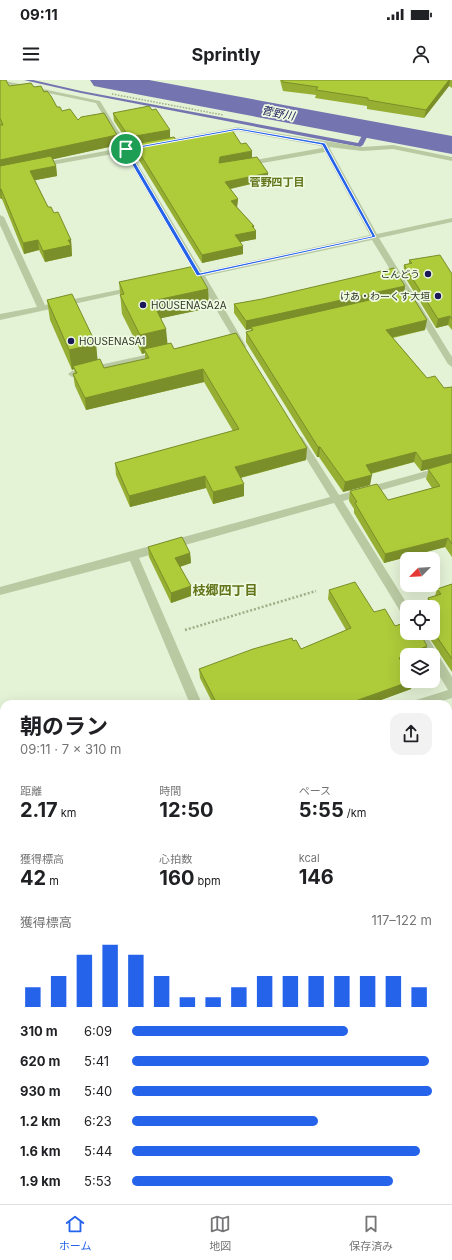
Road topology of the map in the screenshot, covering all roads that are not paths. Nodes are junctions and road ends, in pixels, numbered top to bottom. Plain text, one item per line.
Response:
1 (0, 81) edge
2 (326, 147) junction
3 (126, 149) junction
4 (452, 159) edge
5 (238, 165) edge
6 (31, 167) edge
7 (0, 217) edge
8 (452, 220) edge
9 (374, 236) junction
10 (198, 275) junction
11 (184, 278) edge
12 (139, 287) edge
13 (42, 308) junction
14 (0, 317) edge
15 (245, 351) edge
16 (170, 352) edge
17 (452, 364) edge
18 (72, 374) edge
19 (294, 431) edge
20 (452, 467) edge
21 (336, 498) junction
22 (133, 556) junction
23 (0, 591) edge
24 (400, 602) edge
25 (440, 667) edge
26 (452, 687) edge
27 (452, 693) edge
28 (194, 700) edge
29 (430, 700) edge

1 - 3 street
2 - 3 street
2 - 4 street
2 - 5 street
2 - 9 street
3 - 6 street
3 - 10 street
7 - 13 street
8 - 9 street
9 - 10 street
9 - 17 street
10 - 11 street
10 - 15 street
12 - 13 street
13 - 14 street
16 - 18 street
19 - 21 street
20 - 21 street
21 - 22 street
21 - 24 street
22 - 23 street
22 - 28 street
25 - 26 street
27 - 29 street

